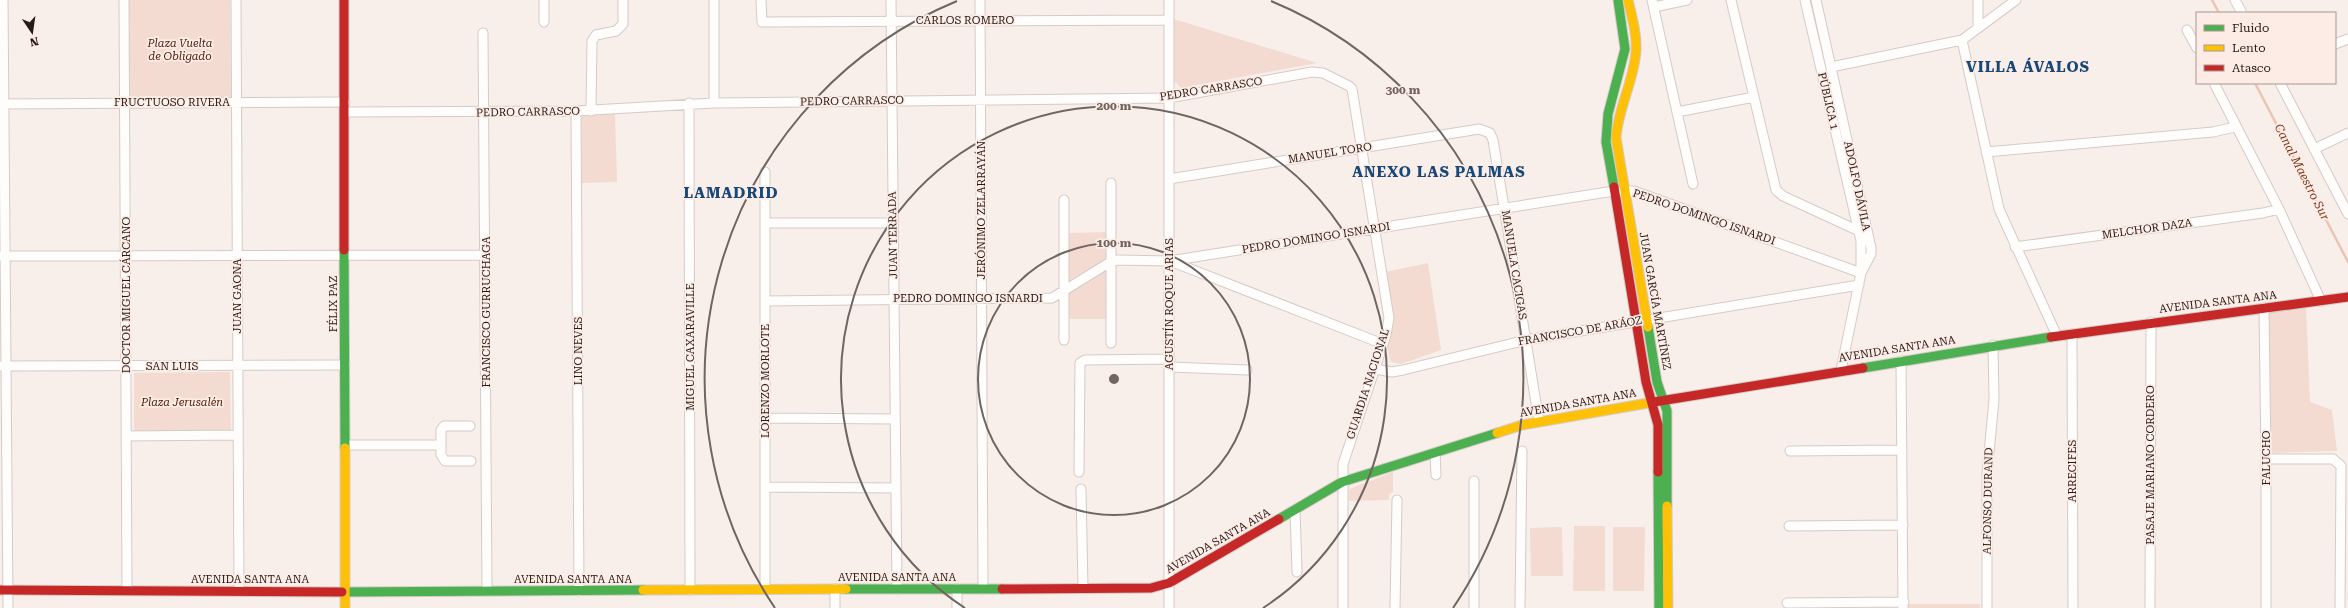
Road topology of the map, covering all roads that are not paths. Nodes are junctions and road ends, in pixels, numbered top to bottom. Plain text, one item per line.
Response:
1 (3, 0) edge
2 (124, 0) edge
3 (236, 0) edge
4 (344, 0) edge
5 (544, 0) edge
6 (624, 0) edge
7 (714, 0) edge
8 (762, 0) edge
9 (891, 0) edge
10 (980, 0) edge
11 (1169, 0) edge
12 (1618, 0) edge
13 (1628, 0) edge
14 (1687, 0) edge
15 (1731, 0) edge
16 (1804, 0) edge
17 (1816, 0) edge
18 (1978, 0) edge
19 (2016, 0) edge
20 (2235, 0) edge
21 (1653, 3) edge
22 (2241, 12) edge
23 (891, 20) junction
24 (980, 20) junction
25 (1169, 20) junction
26 (544, 22) dead end
27 (1978, 27) junction
28 (2187, 30) dead end
29 (483, 33) dead end
30 (1962, 40) junction
31 (2348, 40) edge
32 (2336, 44) edge
33 (2196, 46) edge
34 (1831, 67) junction
35 (2214, 84) edge
36 (2281, 84) edge
37 (1352, 90) joint
38 (1754, 96) junction
39 (1169, 98) junction
40 (981, 100) junction
41 (892, 101) junction
42 (236, 102) junction
43 (345, 102) junction
44 (125, 103) junction
45 (689, 103) junction
46 (714, 103) junction
47 (1, 104) edge
48 (576, 111) junction
49 (591, 111) junction
50 (344, 112) junction
51 (484, 112) junction
52 (1677, 112) junction
53 (2235, 127) junction
54 (1490, 133) joint
55 (2348, 133) edge
56 (1362, 148) junction
57 (2314, 149) junction
58 (1986, 152) junction
59 (765, 172) dead end
60 (1169, 180) junction
61 (1111, 183) dead end
62 (1693, 184) dead end
63 (1624, 191) junction
64 (1614, 192) junction
65 (1064, 200) dead end
66 (1505, 208) junction
67 (2279, 209) junction
68 (2348, 214) edge
69 (765, 223) junction
70 (893, 223) junction
71 (1376, 229) junction
72 (1859, 231) junction
73 (2015, 246) junction
74 (237, 255) junction
75 (345, 255) junction
76 (486, 255) junction
77 (2, 256) edge
78 (126, 256) junction
79 (1112, 261) junction
80 (1169, 261) junction
81 (1862, 273) junction
82 (1859, 285) junction
83 (1064, 291) junction
84 (982, 297) junction
85 (2348, 297) edge
86 (894, 299) junction
87 (765, 301) junction
88 (2321, 301) junction
89 (2264, 308) junction
90 (1646, 319) junction
91 (1636, 320) junction
92 (2151, 322) junction
93 (2072, 334) junction
94 (2057, 336) junction
95 (1064, 340) dead end
96 (1526, 340) junction
97 (1111, 343) dead end
98 (1382, 344) junction
99 (1993, 346) junction
100 (1901, 361) junction
101 (1170, 363) junction
102 (345, 365) junction
103 (3, 366) edge
104 (126, 366) junction
105 (238, 366) junction
106 (1375, 369) junction
107 (1246, 370) dead end
108 (1841, 370) junction
109 (1664, 400) junction
110 (1652, 402) junction
111 (765, 418) junction
112 (895, 419) junction
113 (1539, 421) junction
114 (470, 426) dead end
115 (238, 435) junction
116 (126, 436) junction
117 (345, 445) junction
118 (441, 445) junction
119 (1902, 450) junction
120 (1522, 451) dead end
121 (1790, 451) dead end
122 (1435, 453) junction
123 (2266, 459) junction
124 (471, 461) dead end
125 (1079, 472) dead end
126 (1436, 476) dead end
127 (3, 477) edge
128 (1474, 481) dead end
129 (1342, 482) junction
130 (765, 487) junction
131 (896, 488) junction
132 (1081, 489) dead end
133 (1397, 500) dead end
134 (1295, 510) junction
135 (1903, 525) junction
136 (1789, 526) dead end
137 (2344, 553) edge
138 (1297, 572) dead end
139 (1169, 583) junction
140 (984, 588) junction
141 (1083, 588) junction
142 (835, 589) junction
143 (897, 589) junction
144 (957, 589) junction
145 (4, 590) edge
146 (127, 590) junction
147 (690, 590) junction
148 (765, 590) junction
149 (239, 591) junction
150 (487, 591) junction
151 (579, 591) junction
152 (345, 592) junction
153 (1787, 603) dead end
154 (1904, 605) edge
155 (8, 608) edge
156 (345, 608) edge
157 (835, 608) edge
158 (957, 608) edge
159 (1169, 608) edge
160 (1343, 608) edge
161 (1396, 608) edge
162 (1474, 608) edge
163 (1520, 608) edge
164 (1659, 608) edge
165 (1668, 608) edge
166 (1987, 608) edge
167 (2073, 608) edge
168 (2150, 608) edge
169 (2266, 608) edge
170 (2340, 608) edge

1 - 47 street
2 - 44 street, DOCTOR MIGUEL CÁRCANO
3 - 42 street, JUAN GAONA
4 - 43 main road, FÉLIX PAZ
5 - 26 street
6 - 49 street
7 - 46 street
8 - 23 street, CARLOS ROMERO
9 - 23 street, JUAN TERRADA
10 - 24 street, JERÓNIMO ZELARRAYÁN
11 - 25 street, AGUSTÍN ROQUE ARIAS
12 - 64 main road, JUAN GARCÍA MARTÍNEZ
13 - 63 main road, JUAN GARCÍA MARTÍNEZ
14 - 21 street
15 - 38 street
16 - 72 street, PÚBLICA 1
17 - 34 street, ADOLFO DÁVILA
18 - 27 street
19 - 27 street
20 - 22 street
21 - 52 street
23 - 24 street, CARLOS ROMERO
23 - 41 street, JUAN TERRADA
24 - 25 street, CARLOS ROMERO
24 - 40 street, JERÓNIMO ZELARRAYÁN
25 - 39 street, AGUSTÍN ROQUE ARIAS
27 - 30 street
28 - 33 street
29 - 51 street, FRANCISCO GURRUCHAGA
30 - 34 street
30 - 58 street
31 - 32 street
34 - 81 street, ADOLFO DÁVILA
35 - 53 street
36 - 57 street
37 - 39 street, PEDRO CARRASCO
37 - 56 street, GUARDIA NACIONAL
38 - 52 street
38 - 72 street
39 - 40 street, PEDRO CARRASCO
39 - 60 street, AGUSTÍN ROQUE ARIAS
40 - 41 street, PEDRO CARRASCO
40 - 84 street, JERÓNIMO ZELARRAYÁN
41 - 46 street, PEDRO CARRASCO
41 - 70 street, JUAN TERRADA
42 - 43 street, FRUCTUOSO RIVERA
42 - 44 street, FRUCTUOSO RIVERA
42 - 74 street, JUAN GAONA
43 - 50 main road, FÉLIX PAZ
44 - 47 street, FRUCTUOSO RIVERA
44 - 78 street, DOCTOR MIGUEL CÁRCANO
45 - 46 street, PEDRO CARRASCO
45 - 49 street, PEDRO CARRASCO
45 - 147 street, MIGUEL CAXARAVILLE
47 - 77 street
48 - 49 street, PEDRO CARRASCO
48 - 51 street, PEDRO CARRASCO
48 - 151 street, LINO NEVES
50 - 51 street, PEDRO CARRASCO
50 - 75 main road, FÉLIX PAZ
51 - 76 street, FRANCISCO GURRUCHAGA
52 - 62 street
53 - 58 street
53 - 67 street
54 - 56 street, MANUEL TORO
54 - 66 street, MANUELA CACIGAS
55 - 57 street
56 - 60 street, MANUEL TORO
56 - 71 street, GUARDIA NACIONAL
57 - 68 street
58 - 73 street
59 - 69 street, LORENZO MORLOTE
60 - 80 street, AGUSTÍN ROQUE ARIAS
61 - 79 street
63 - 64 street, PEDRO DOMINGO ISNARDI
63 - 81 street, PEDRO DOMINGO ISNARDI
63 - 90 main road, JUAN GARCÍA MARTÍNEZ
64 - 66 street, PEDRO DOMINGO ISNARDI
64 - 91 main road, JUAN GARCÍA MARTÍNEZ
65 - 83 street
66 - 71 street, PEDRO DOMINGO ISNARDI
66 - 96 street, MANUELA CACIGAS
67 - 73 street, MELCHOR DAZA
67 - 88 street
69 - 70 street
69 - 87 street, LORENZO MORLOTE
70 - 86 street, JUAN TERRADA
71 - 80 street, PEDRO DOMINGO ISNARDI
71 - 98 street, GUARDIA NACIONAL
72 - 81 street, PÚBLICA 1
73 - 94 street
74 - 75 street
74 - 78 street
74 - 105 street, JUAN GAONA
75 - 76 street
75 - 102 main road, FÉLIX PAZ
76 - 150 street, FRANCISCO GURRUCHAGA
77 - 78 street
77 - 103 street
78 - 104 street, DOCTOR MIGUEL CÁRCANO
79 - 80 street, PEDRO DOMINGO ISNARDI
79 - 83 street, PEDRO DOMINGO ISNARDI
79 - 97 street
80 - 98 street
80 - 101 street, AGUSTÍN ROQUE ARIAS
81 - 82 street, ADOLFO DÁVILA
82 - 90 street, FRANCISCO DE ARÁOZ
82 - 108 street, ADOLFO DÁVILA
83 - 84 street, PEDRO DOMINGO ISNARDI
83 - 95 street
84 - 86 street, PEDRO DOMINGO ISNARDI
84 - 140 street, JERÓNIMO ZELARRAYÁN
85 - 88 main road, AVENIDA SANTA ANA
86 - 87 street, PEDRO DOMINGO ISNARDI
86 - 112 street, JUAN TERRADA
87 - 111 street, LORENZO MORLOTE
88 - 89 main road, AVENIDA SANTA ANA
89 - 92 main road, AVENIDA SANTA ANA
89 - 123 street, FALUCHO
90 - 91 street, FRANCISCO DE ARÁOZ
90 - 109 main road, JUAN GARCÍA MARTÍNEZ
91 - 96 street, FRANCISCO DE ARÁOZ
91 - 110 main road, JUAN GARCÍA MARTÍNEZ
92 - 93 main road, AVENIDA SANTA ANA
92 - 168 street, PASAJE MARIANO CORDERO
93 - 94 main road, AVENIDA SANTA ANA
93 - 167 street, ARRECIFES
94 - 99 main road, AVENIDA SANTA ANA
96 - 106 street, FRANCISCO DE ARÁOZ
96 - 113 street, MANUELA CACIGAS
98 - 106 street, GUARDIA NACIONAL
99 - 100 main road, AVENIDA SANTA ANA
99 - 166 street, ALFONSO DURAND
100 - 108 main road, AVENIDA SANTA ANA
100 - 119 street
101 - 107 street
101 - 125 street
101 - 139 street, AGUSTÍN ROQUE ARIAS
102 - 105 street, SAN LUIS
102 - 117 main road, FÉLIX PAZ
103 - 104 street, SAN LUIS
103 - 127 street
104 - 105 street, SAN LUIS
104 - 116 street, DOCTOR MIGUEL CÁRCANO
105 - 115 street, JUAN GAONA
106 - 129 street, GUARDIA NACIONAL
108 - 109 main road, AVENIDA SANTA ANA
109 - 110 main road, AVENIDA SANTA ANA
109 - 165 main road, JUAN GARCÍA MARTÍNEZ
110 - 113 main road, AVENIDA SANTA ANA
110 - 164 main road, JUAN GARCÍA MARTÍNEZ
111 - 112 street
111 - 130 street, LORENZO MORLOTE
112 - 131 street, JUAN TERRADA
113 - 122 main road, AVENIDA SANTA ANA
114 - 118 street
115 - 116 street
115 - 149 street, JUAN GAONA
116 - 146 street, DOCTOR MIGUEL CÁRCANO
117 - 118 street
117 - 152 main road, FÉLIX PAZ
118 - 124 street
119 - 121 street
119 - 135 street
120 - 163 street
122 - 126 street
122 - 129 main road, AVENIDA SANTA ANA
123 - 137 street
123 - 169 street, FALUCHO
127 - 145 street
128 - 162 street
129 - 134 main road, AVENIDA SANTA ANA
129 - 160 street, GUARDIA NACIONAL
130 - 131 street
130 - 148 street, LORENZO MORLOTE
131 - 143 street, JUAN TERRADA
132 - 141 street
133 - 161 street
134 - 138 street
134 - 139 main road, AVENIDA SANTA ANA
135 - 136 street
135 - 154 street
137 - 170 street
139 - 141 main road, AVENIDA SANTA ANA
139 - 159 street, AGUSTÍN ROQUE ARIAS
140 - 141 main road, AVENIDA SANTA ANA
140 - 144 main road, AVENIDA SANTA ANA
142 - 143 main road, AVENIDA SANTA ANA
142 - 148 main road, AVENIDA SANTA ANA
142 - 157 street
143 - 144 main road, AVENIDA SANTA ANA
144 - 158 street
145 - 146 main road, AVENIDA SANTA ANA
145 - 155 street
146 - 149 main road, AVENIDA SANTA ANA
147 - 148 main road, AVENIDA SANTA ANA
147 - 151 main road, AVENIDA SANTA ANA
149 - 152 main road, AVENIDA SANTA ANA
150 - 151 main road, AVENIDA SANTA ANA
150 - 152 main road, AVENIDA SANTA ANA
152 - 156 main road, FÉLIX PAZ
153 - 154 street

